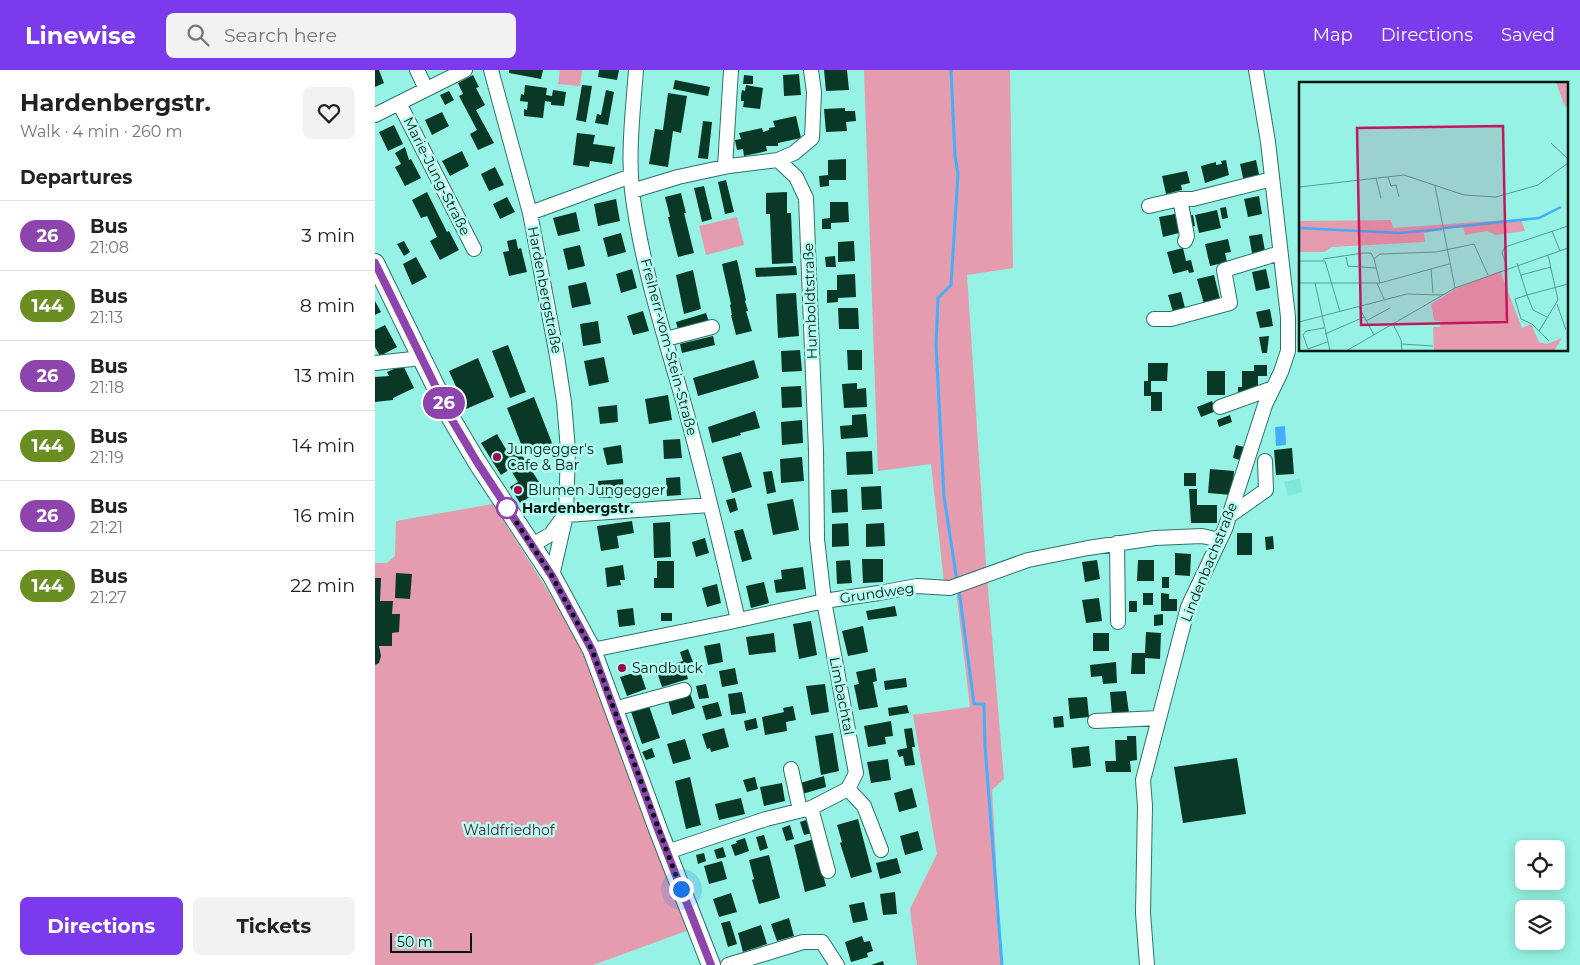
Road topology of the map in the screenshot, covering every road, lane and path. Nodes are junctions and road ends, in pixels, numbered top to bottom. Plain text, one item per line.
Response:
1 (417, 70) edge
2 (465, 70) edge
3 (491, 70) edge
4 (635, 70) edge
5 (731, 70) edge
6 (811, 70) edge
7 (1256, 70) edge
8 (426, 89) junction
9 (399, 103) junction
10 (375, 115) edge
11 (778, 160) junction
12 (725, 167) junction
13 (631, 176) junction
14 (1272, 179) junction
15 (632, 191) junction
16 (1180, 199) junction
17 (1149, 206) dead end
18 (530, 213) junction
19 (1185, 241) dead end
20 (474, 249) dead end
21 (1280, 253) junction
22 (375, 264) edge
23 (1154, 319) dead end
24 (712, 326) dead end
25 (666, 339) junction
26 (422, 358) junction
27 (375, 363) edge
28 (1273, 388) junction
29 (1220, 408) dead end
30 (1265, 461) dead end
31 (710, 504) junction
32 (566, 515) junction
33 (1229, 516) junction
34 (1220, 540) junction
35 (1117, 543) junction
36 (531, 546) junction
37 (552, 576) junction
38 (824, 600) junction
39 (738, 620) junction
40 (1118, 622) dead end
41 (592, 650) junction
42 (684, 690) dead end
43 (614, 709) junction
44 (1159, 718) junction
45 (1095, 721) dead end
46 (791, 770) dead end
47 (848, 789) junction
48 (805, 809) junction
49 (881, 850) dead end
50 (667, 852) junction
51 (828, 871) dead end
52 (708, 964) edge
53 (728, 965) edge
54 (837, 965) edge
55 (1147, 965) edge

1 - 8 street
2 - 8 street
3 - 18 street, Hardenbergstraße
4 - 13 street, Freiherr-vom-Stein-Straße
5 - 12 street
6 - 11 street
7 - 14 street, Lindenbachstraße
8 - 9 street
9 - 10 street
9 - 20 street, Marie-Jung-Straße
11 - 12 street
11 - 38 street, Humboldtstraße
12 - 15 street
13 - 15 street, Freiherr-vom-Stein-Straße
13 - 18 street
14 - 16 street
14 - 21 street, Lindenbachstraße
15 - 25 street, Freiherr-vom-Stein-Straße
16 - 17 street
16 - 19 street
18 - 32 street, Hardenbergstraße
21 - 23 street
21 - 28 street, Lindenbachstraße
22 - 26 main road
24 - 25 street
25 - 31 street, Freiherr-vom-Stein-Straße
26 - 27 street
26 - 36 main road
28 - 29 street
28 - 33 street, Lindenbachstraße
30 - 33 street
31 - 32 street
31 - 39 street, Freiherr-vom-Stein-Straße
32 - 36 street
32 - 37 street, Hardenbergstraße
33 - 34 street, Lindenbachstraße
34 - 35 street, Grundweg
34 - 44 street, Lindenbachstraße
35 - 38 street, Grundweg
35 - 40 street
36 - 37 main road
37 - 41 main road
38 - 39 street, Grundweg
38 - 47 street, Limbachtal
39 - 41 street, Grundweg
41 - 43 main road
42 - 43 street
43 - 50 main road
44 - 45 street
44 - 55 street, Lindenbachstraße
46 - 48 street
47 - 48 street
47 - 49 street
48 - 50 street
48 - 51 street
50 - 52 main road
53 - 54 street

